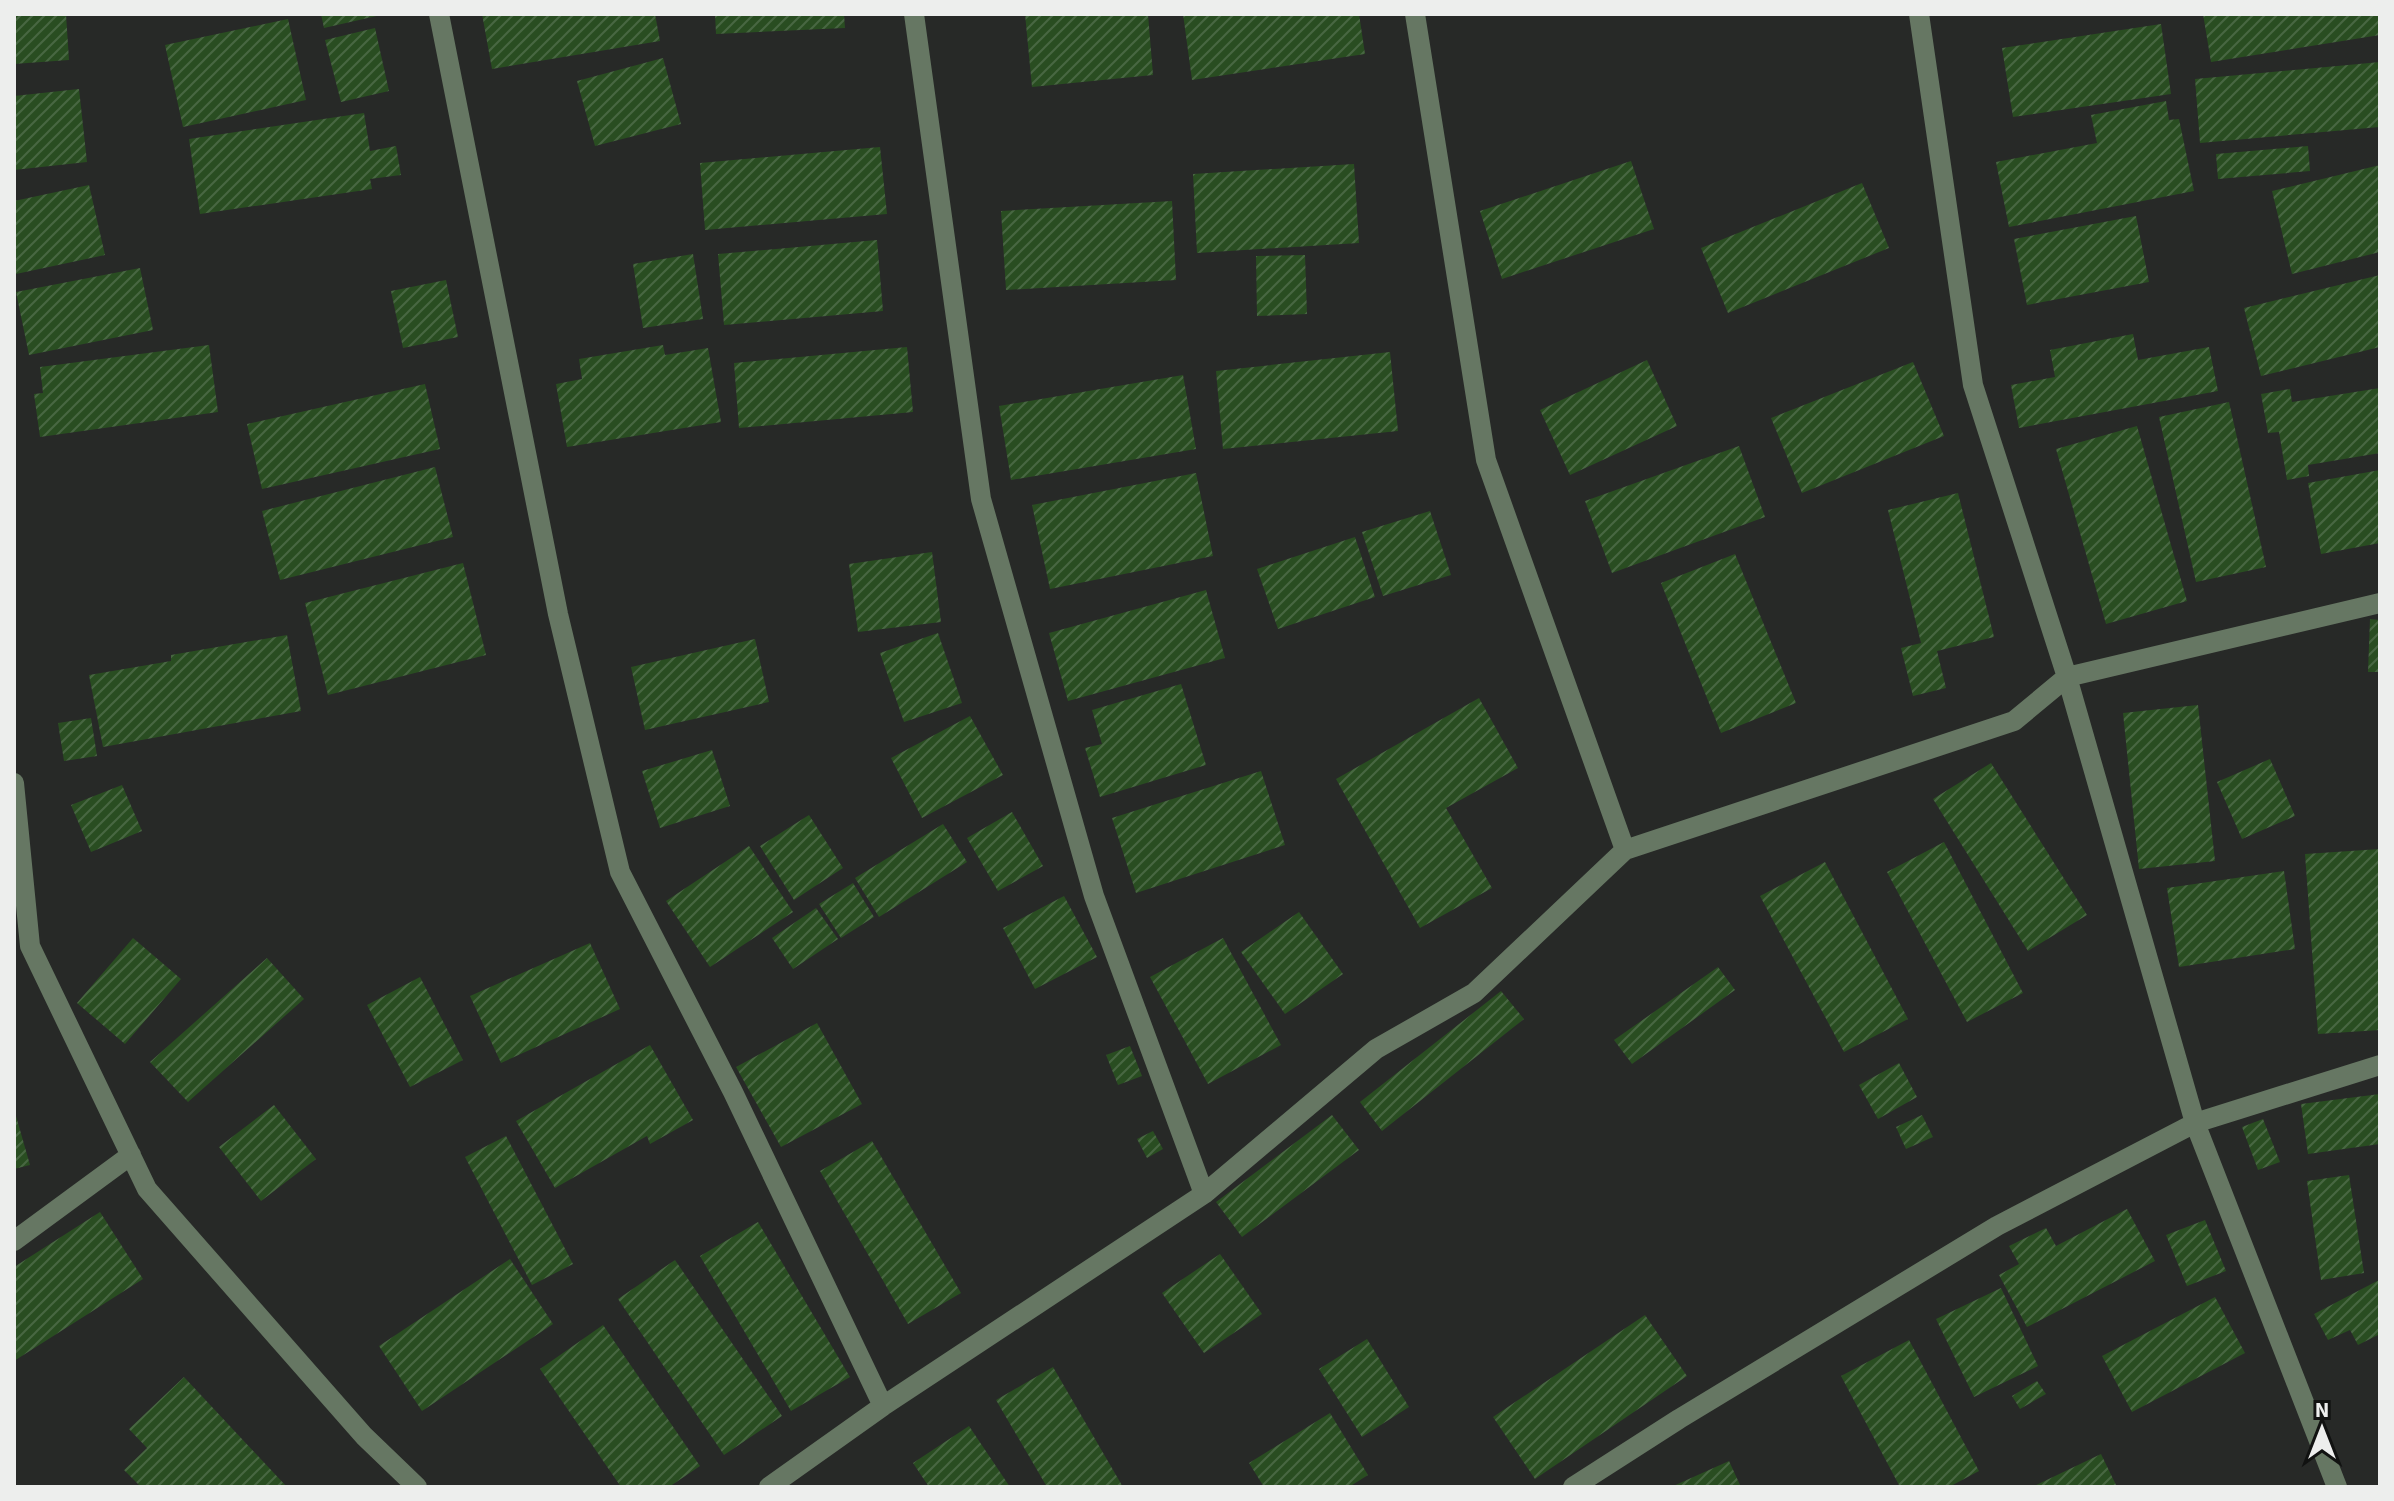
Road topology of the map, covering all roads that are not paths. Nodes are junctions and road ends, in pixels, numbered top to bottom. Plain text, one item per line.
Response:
1 (439, 14) edge
2 (914, 14) edge
3 (1415, 14) edge
4 (1919, 14) edge
5 (2380, 603) edge
6 (2067, 677) junction
7 (14, 783) edge
8 (1625, 850) junction
9 (2380, 1065) edge
10 (2195, 1123) junction
11 (131, 1155) junction
12 (1204, 1194) junction
13 (14, 1241) edge
14 (883, 1406) junction
15 (417, 1487) edge
16 (769, 1487) edge
17 (1573, 1487) edge
18 (2337, 1487) edge

1 - 14 street
2 - 12 street
3 - 8 street
4 - 6 street
5 - 6 street
6 - 8 street
6 - 10 street
7 - 11 street
8 - 12 street
9 - 10 street
10 - 17 street
10 - 18 street
11 - 13 street
11 - 15 street
12 - 14 street
14 - 16 street

